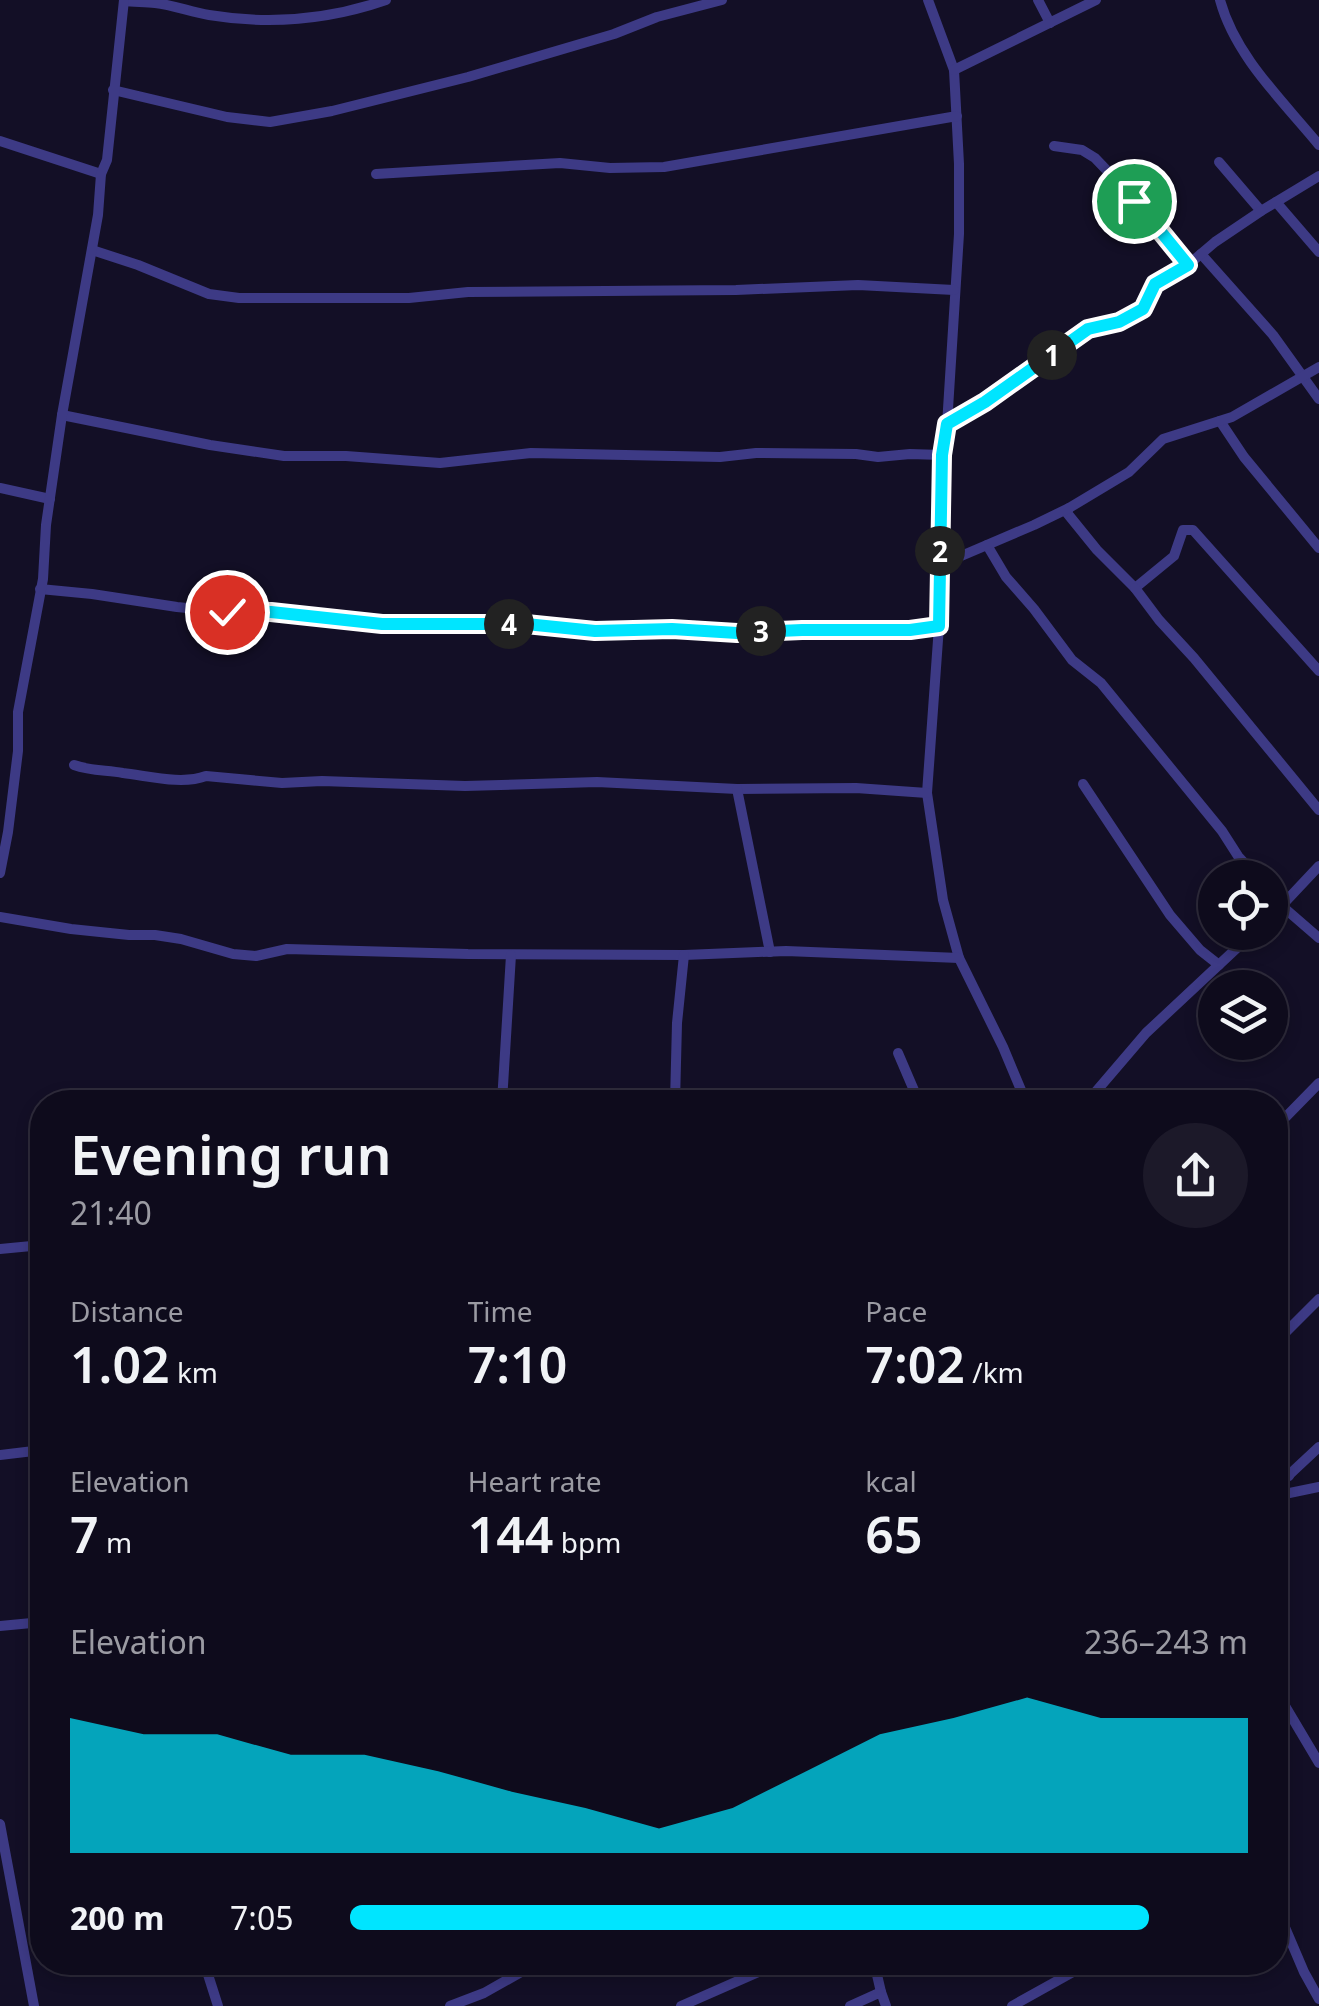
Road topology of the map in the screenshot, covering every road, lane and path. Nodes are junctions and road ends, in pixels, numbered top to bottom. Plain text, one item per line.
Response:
1 (337, 0) edge
2 (386, 0) edge
3 (722, 0) edge
4 (928, 0) edge
5 (1038, 0) edge
6 (1096, 0) edge
7 (1220, 0) edge
8 (124, 1) edge
9 (337, 14) junction
10 (1050, 23) junction
11 (954, 70) junction
12 (113, 90) junction
13 (957, 116) junction
14 (0, 141) edge
15 (1319, 145) edge
16 (1054, 146) dead end
17 (1219, 162) dead end
18 (101, 174) junction
19 (376, 174) dead end
20 (1319, 176) edge
21 (1276, 202) junction
22 (1261, 211) junction
23 (92, 250) junction
24 (1319, 252) edge
25 (1201, 254) junction
26 (1188, 265) junction
27 (954, 290) junction
28 (1319, 367) edge
29 (1302, 377) junction
30 (1319, 399) edge
31 (62, 414) junction
32 (1220, 421) junction
33 (947, 424) junction
34 (942, 455) junction
35 (0, 488) edge
36 (50, 500) junction
37 (1069, 508) junction
38 (986, 545) junction
39 (1319, 548) edge
40 (940, 566) junction
41 (1135, 588) junction
42 (40, 589) junction
43 (939, 626) junction
44 (1319, 671) edge
45 (74, 765) dead end
46 (1083, 784) dead end
47 (737, 789) junction
48 (927, 794) junction
49 (1319, 810) edge
50 (1242, 860) edge
51 (1319, 866) edge
52 (0, 873) edge
53 (1288, 900) edge
54 (1288, 911) edge
55 (0, 917) edge
56 (1319, 938) edge
57 (1235, 950) edge
58 (770, 952) junction
59 (510, 954) junction
60 (684, 955) junction
61 (959, 958) junction
62 (1219, 965) junction
63 (898, 1053) dead end
64 (1319, 1084) edge
65 (503, 1090) edge
66 (675, 1090) edge
67 (915, 1090) edge
68 (1021, 1090) edge
69 (1097, 1090) edge
70 (1288, 1115) edge
71 (30, 1246) edge
72 (0, 1249) edge
73 (1319, 1299) edge
74 (1288, 1330) edge
75 (1319, 1447) edge
76 (30, 1451) edge
77 (0, 1455) edge
78 (1289, 1476) edge
79 (1319, 1487) edge
80 (1288, 1493) edge
81 (30, 1623) edge
82 (0, 1626) edge
83 (1289, 1714) edge
84 (1319, 1760) edge
85 (0, 1824) edge
86 (1288, 1934) edge
87 (208, 1975) edge
88 (516, 1975) edge
89 (750, 1975) edge
90 (877, 1975) edge
91 (1068, 1975) edge
92 (881, 1992) junction
93 (1038, 1992) junction
94 (1319, 2000) edge
95 (34, 2006) edge
96 (218, 2006) edge
97 (450, 2006) edge
98 (681, 2006) edge
99 (850, 2006) edge
100 (886, 2006) edge
101 (1012, 2006) edge
102 (1044, 2006) edge

1 - 9 street
2 - 9 street
3 - 12 street
4 - 11 street
5 - 10 street
6 - 10 street
7 - 15 street
8 - 9 street
8 - 12 street
10 - 11 street
11 - 13 street
12 - 18 street
13 - 19 street
13 - 27 street
14 - 18 street
16 - 26 street
17 - 22 street
18 - 23 street
20 - 21 street
21 - 22 street
21 - 24 street
22 - 25 street
23 - 27 street
23 - 31 street
25 - 26 street
25 - 29 street
26 - 33 street
27 - 33 street
28 - 29 street
29 - 30 street
29 - 32 street
31 - 34 street
31 - 36 street
32 - 37 street
32 - 39 street
33 - 34 street
34 - 40 street
35 - 36 street
36 - 42 street
37 - 38 street
37 - 41 street
38 - 40 street
38 - 50 street
40 - 43 street
41 - 44 street
41 - 49 street
42 - 43 street
42 - 52 street
43 - 48 street
45 - 47 street
46 - 62 street
47 - 48 street
47 - 58 street
48 - 61 street
51 - 53 street
54 - 56 street
55 - 59 street
57 - 62 street
58 - 60 street
58 - 61 street
59 - 60 street
59 - 65 street
60 - 66 street
61 - 68 street
62 - 69 street
63 - 67 street
64 - 70 street
71 - 72 street
73 - 74 street
75 - 78 street
76 - 77 street
79 - 80 street
81 - 82 street
83 - 84 street
85 - 95 street
86 - 94 street
87 - 96 street
88 - 97 street
89 - 98 street
90 - 92 street
91 - 93 street
92 - 99 street
92 - 100 street
93 - 101 street
93 - 102 street

